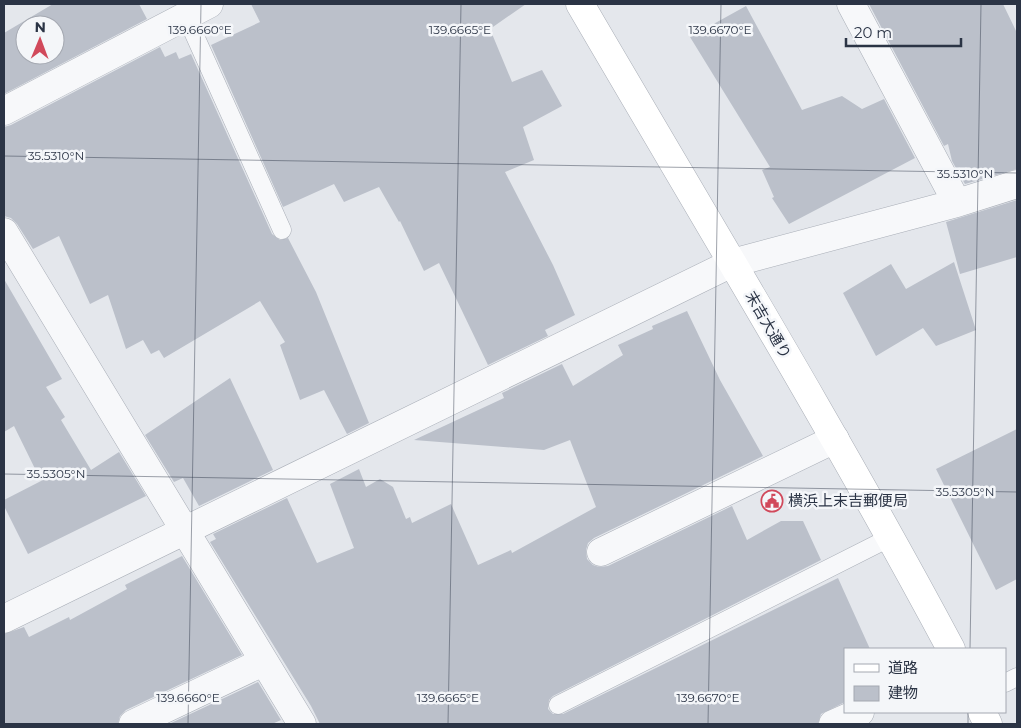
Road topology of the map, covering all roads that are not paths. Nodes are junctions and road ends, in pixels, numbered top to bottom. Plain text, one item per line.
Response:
1 (580, 4) edge
2 (851, 4) edge
3 (198, 10) edge
4 (4, 111) edge
5 (1017, 184) edge
6 (957, 203) junction
7 (282, 230) dead end
8 (4, 232) edge
9 (732, 263) junction
10 (835, 439) junction
11 (185, 532) junction
12 (891, 537) junction
13 (601, 552) dead end
14 (4, 619) edge
15 (949, 648) edge
16 (264, 662) junction
17 (558, 705) dead end
18 (858, 713) edge
19 (133, 724) edge
20 (302, 724) edge
21 (834, 724) edge

1 - 9 street, 末吉大通り
2 - 6 street
3 - 4 street
3 - 7 lane
5 - 6 street
6 - 9 street
8 - 11 street
9 - 10 street, 末吉大通り
9 - 11 street
10 - 12 street, 末吉大通り
10 - 13 street
11 - 14 street
11 - 16 street
12 - 15 street, 末吉大通り
12 - 17 lane
16 - 19 street
16 - 20 street
18 - 21 street

